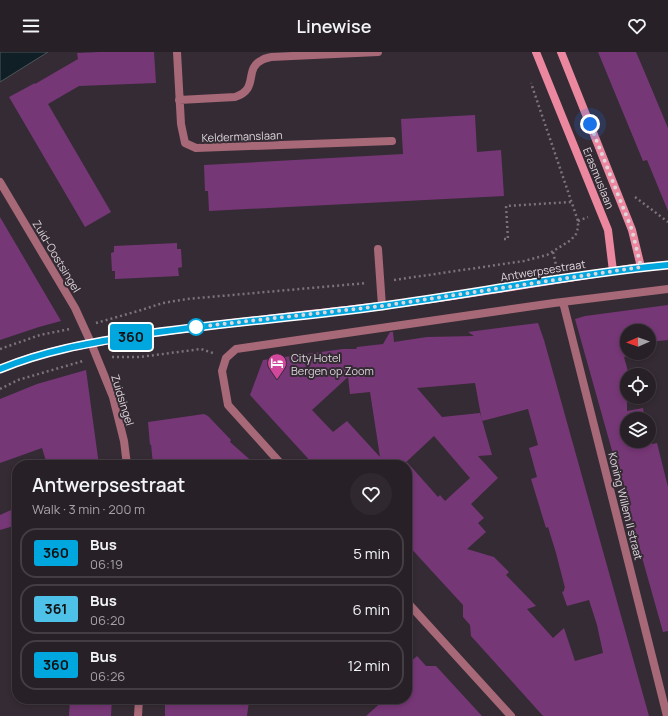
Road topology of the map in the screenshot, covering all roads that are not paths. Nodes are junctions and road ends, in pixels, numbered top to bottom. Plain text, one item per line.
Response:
1 (177, 52) edge
2 (378, 52) edge
3 (536, 52) edge
4 (561, 52) edge
5 (180, 100) junction
6 (392, 141) dead end
7 (0, 182) edge
8 (378, 249) dead end
9 (668, 265) edge
10 (641, 267) junction
11 (613, 271) junction
12 (668, 289) edge
13 (563, 302) junction
14 (382, 306) junction
15 (91, 343) junction
16 (0, 369) edge
17 (126, 460) edge
18 (277, 460) edge
19 (412, 607) edge
20 (139, 704) edge
21 (138, 716) edge
22 (511, 716) edge
23 (667, 716) edge

1 - 5 street, Keldermanslaan
2 - 5 street
3 - 11 main road, Erasmuslaan
4 - 10 main road, Erasmuslaan
5 - 6 street, Keldermanslaan
7 - 15 street, Zuid-Oostsingel
8 - 14 street
9 - 10 street
10 - 11 main road, Antwerpsestraat
11 - 14 main road, Antwerpsestraat
12 - 13 street
13 - 18 street
13 - 23 street, Koning Willem II straat
14 - 15 main road, Antwerpsestraat
15 - 16 main road, Antwerpsestraat
15 - 17 street, Zuidsingel
19 - 22 street
20 - 21 street

